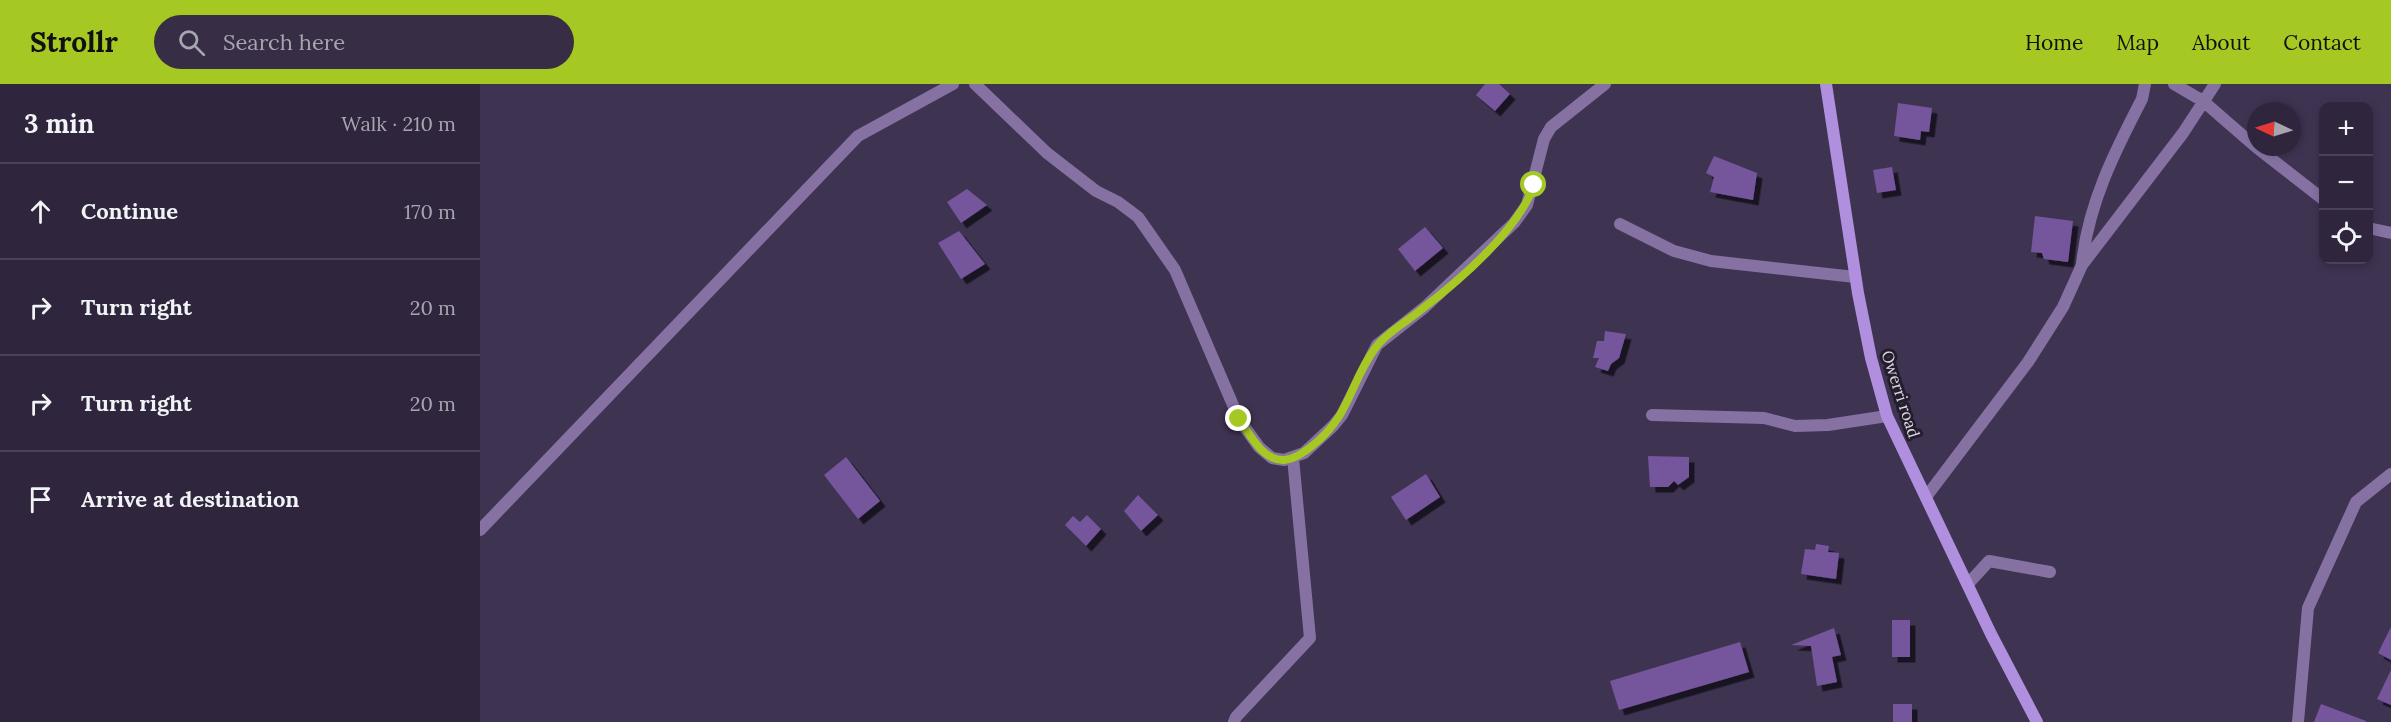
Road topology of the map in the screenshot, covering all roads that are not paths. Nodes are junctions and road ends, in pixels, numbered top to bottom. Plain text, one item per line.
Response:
1 (953, 84) edge
2 (975, 84) edge
3 (1605, 84) edge
4 (1826, 84) edge
5 (2145, 84) edge
6 (2174, 84) edge
7 (2215, 84) edge
8 (2203, 101) junction
9 (2247, 139) edge
10 (2268, 156) edge
11 (2319, 196) edge
12 (1620, 224) dead end
13 (2373, 229) edge
14 (2391, 233) edge
15 (2082, 265) junction
16 (1856, 277) junction
17 (1652, 415) dead end
18 (1887, 416) junction
19 (1293, 458) junction
20 (2391, 474) edge
21 (1926, 497) junction
22 (480, 530) edge
23 (2050, 572) dead end
24 (1968, 584) junction
25 (1234, 722) edge
26 (2037, 722) edge
27 (2298, 722) edge

1 - 22 street
2 - 19 street
3 - 19 street
4 - 16 main road, Owerri road
5 - 15 street
6 - 8 street
7 - 8 street
8 - 9 street
8 - 15 street
10 - 11 street
12 - 16 street
13 - 14 street
15 - 21 street
16 - 18 main road, Owerri road
17 - 18 street
18 - 21 main road, Owerri road
19 - 25 street
20 - 27 street
21 - 24 main road, Owerri road
23 - 24 street
24 - 26 main road, Owerri road

